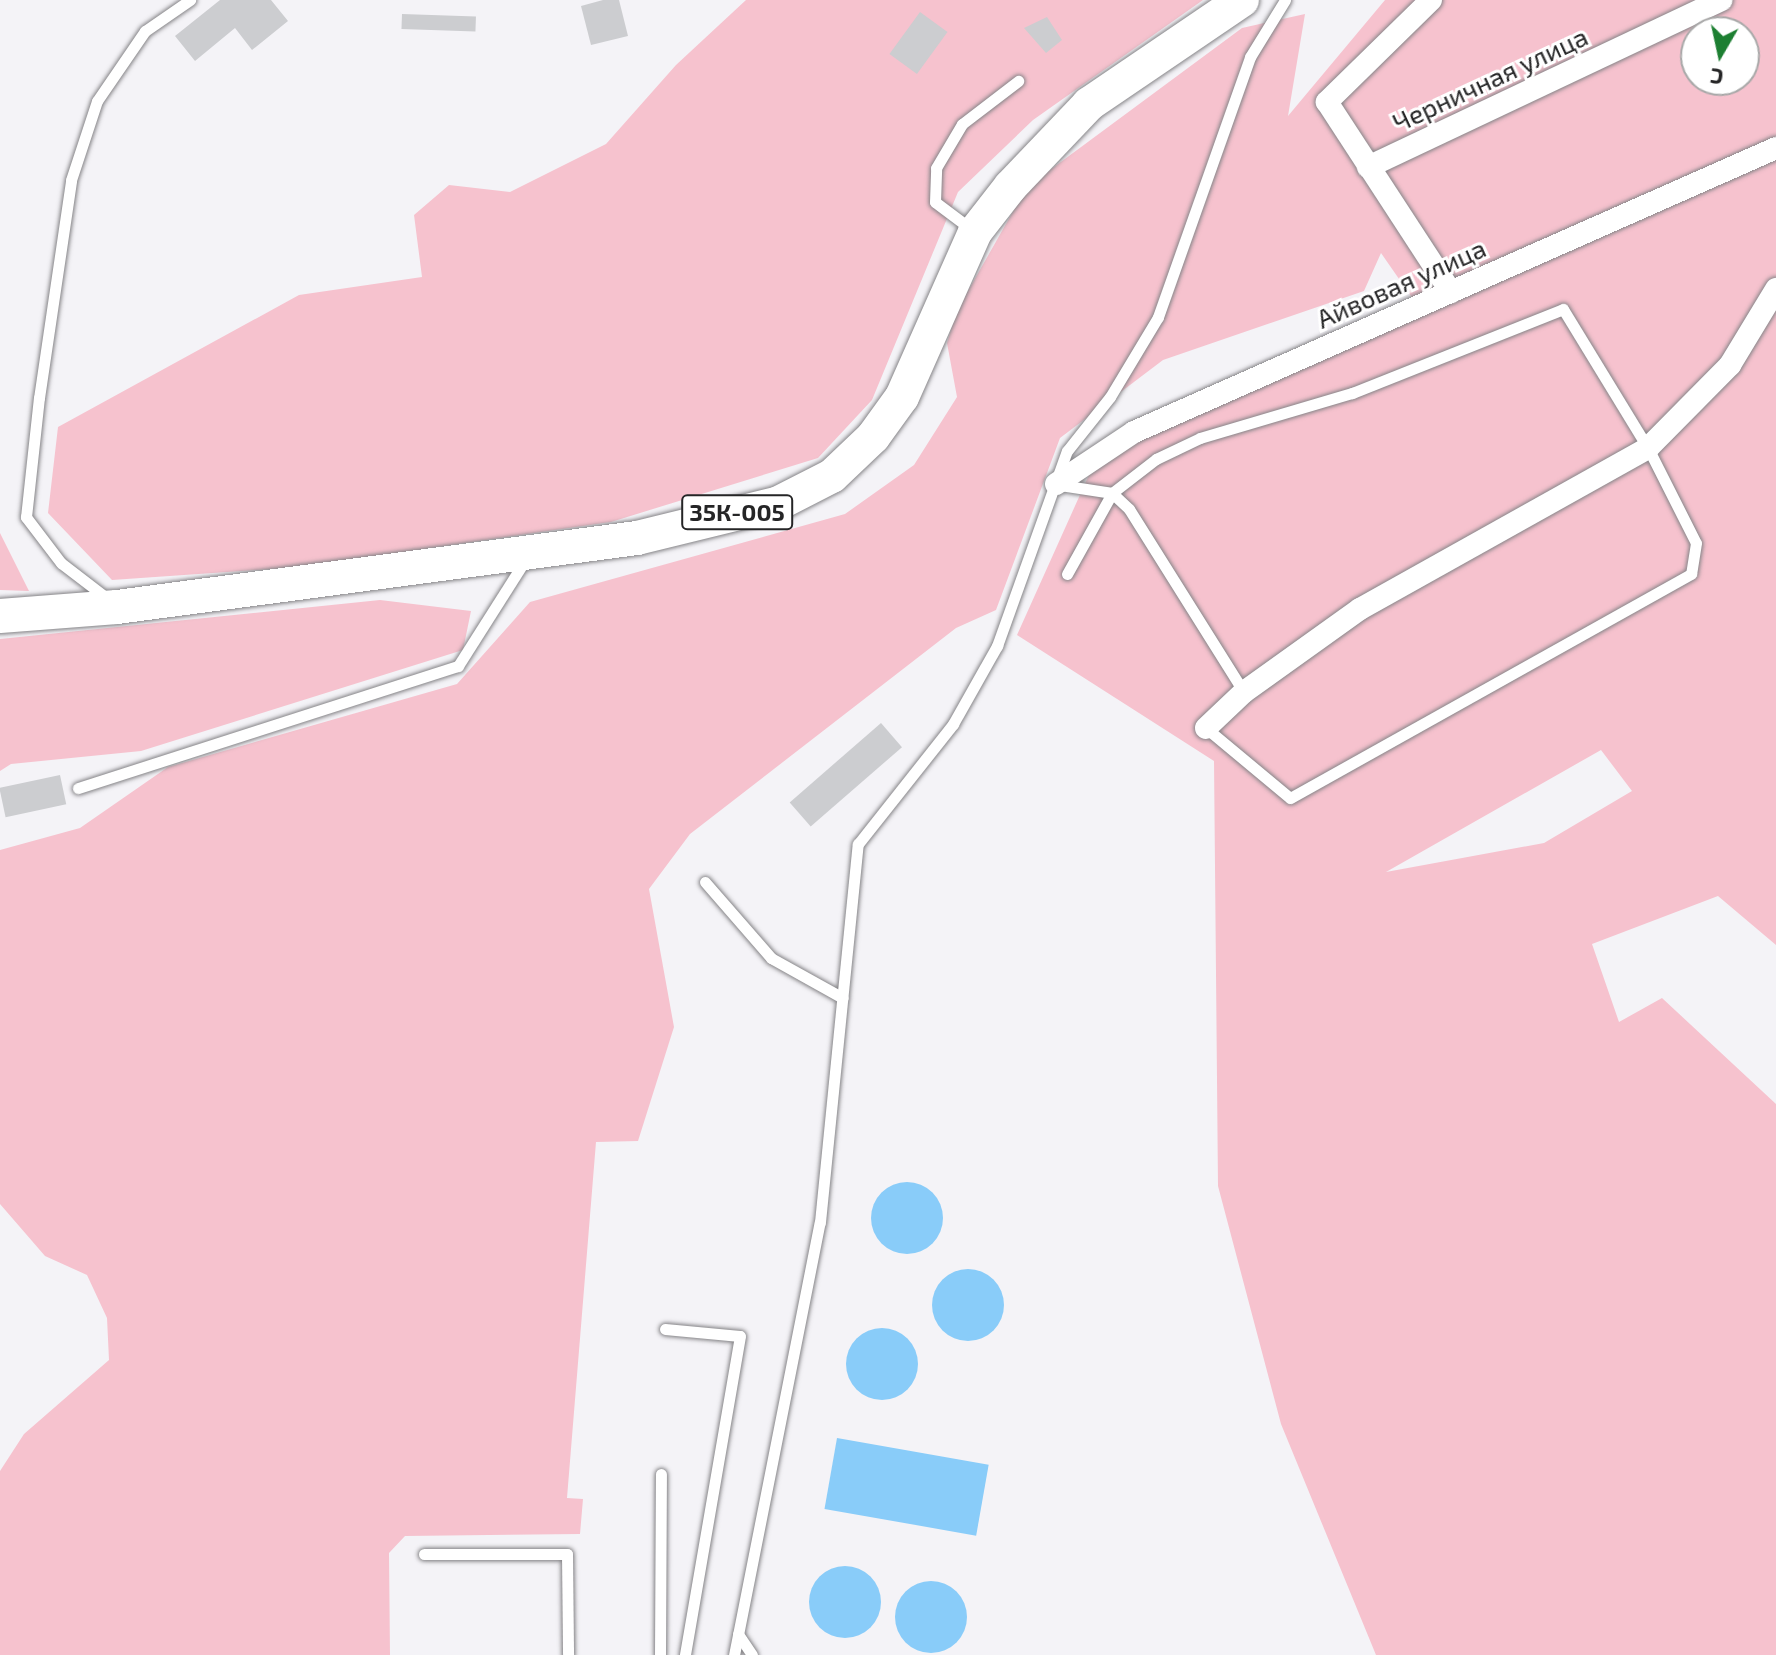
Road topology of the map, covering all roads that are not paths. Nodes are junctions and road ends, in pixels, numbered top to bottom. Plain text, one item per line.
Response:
1 (190, 0) edge
2 (1242, 0) edge
3 (1285, 0) edge
4 (1431, 0) edge
5 (1722, 0) edge
6 (1018, 81) dead end
7 (1776, 148) edge
8 (1368, 167) junction
9 (975, 232) junction
10 (1776, 289) edge
11 (1451, 292) junction
12 (1648, 448) junction
13 (1056, 484) junction
14 (1112, 493) junction
15 (530, 552) junction
16 (1067, 574) dead end
17 (117, 607) junction
18 (0, 616) edge
19 (1244, 692) junction
20 (1206, 728) joint
21 (78, 788) dead end
22 (705, 882) dead end
23 (843, 998) junction
24 (665, 1329) dead end
25 (661, 1474) dead end
26 (424, 1554) dead end
27 (738, 1634) junction
28 (568, 1655) edge
29 (660, 1655) edge
30 (685, 1655) edge
31 (734, 1655) edge
32 (752, 1655) edge

1 - 17 lane
2 - 9 main road, 35К-005
3 - 13 lane
4 - 8 street
5 - 8 street, Черничная улица
6 - 9 lane
7 - 11 street, Айвовая улица
8 - 11 street
9 - 15 main road, 35К-005
10 - 12 street
11 - 13 street, Айвовая улица
12 - 14 lane
12 - 19 street
12 - 20 lane
13 - 14 lane
13 - 23 lane
14 - 16 lane
14 - 19 lane
15 - 17 main road, 35К-005
15 - 21 lane
17 - 18 main road, 35К-005
19 - 20 street
22 - 23 lane
23 - 27 lane
24 - 30 lane
25 - 29 lane
26 - 28 lane
27 - 31 lane
27 - 32 lane

